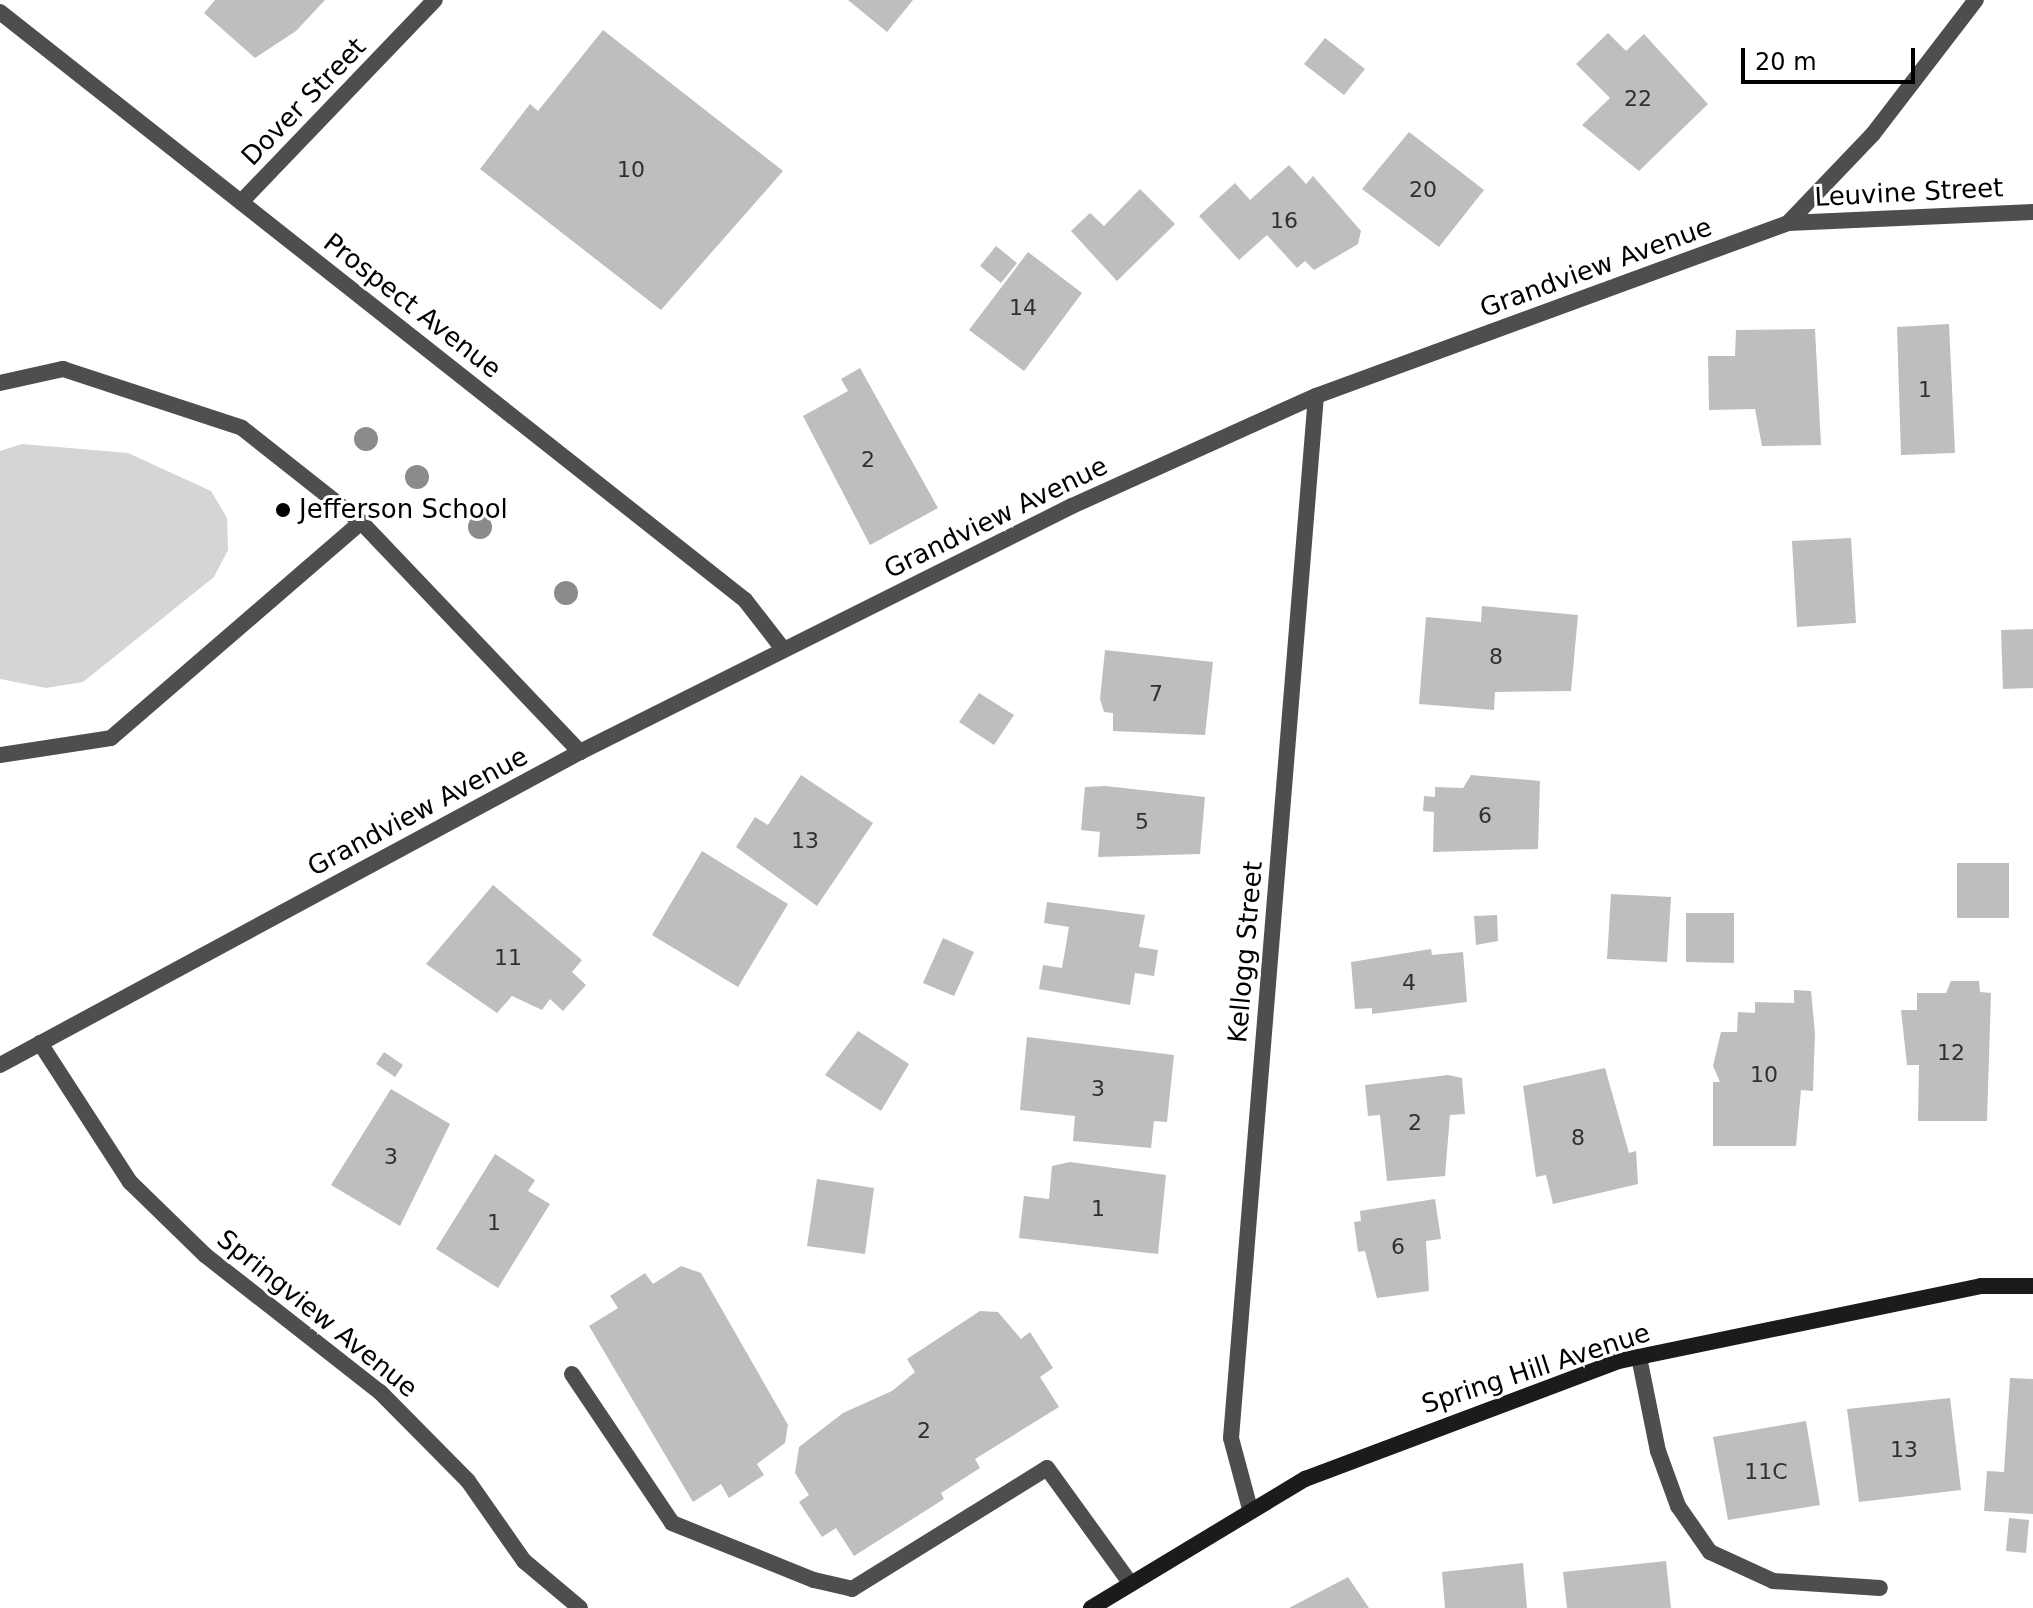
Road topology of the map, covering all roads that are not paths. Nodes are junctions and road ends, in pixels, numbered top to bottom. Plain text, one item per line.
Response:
1 (435, 0) edge
2 (1976, 0) edge
3 (0, 12) edge
4 (241, 202) junction
5 (2033, 212) edge
6 (1788, 223) junction
7 (0, 383) edge
8 (1316, 396) junction
9 (361, 522) junction
10 (783, 649) junction
11 (580, 752) junction
12 (0, 755) edge
13 (40, 1043) junction
14 (0, 1065) edge
15 (2033, 1286) edge
16 (1639, 1357) junction
17 (572, 1374) dead end
18 (1250, 1509) junction
19 (1131, 1584) junction
20 (1880, 1588) dead end
21 (580, 1608) edge
22 (1091, 1608) edge

1 - 4 street, Dover Street
2 - 6 street, Grandview Avenue
3 - 4 street, Prospect Avenue
4 - 10 street, Prospect Avenue
5 - 6 street, Leuvine Street
6 - 8 street, Grandview Avenue
7 - 9 street
8 - 10 street, Grandview Avenue
8 - 18 street, Kellogg Street
9 - 11 street
9 - 12 street
10 - 11 street, Grandview Avenue
11 - 13 street, Grandview Avenue
13 - 14 street, Grandview Avenue
13 - 21 street, Springview Avenue
15 - 16 street, Spring Hill Avenue
16 - 18 street, Spring Hill Avenue
16 - 20 street
17 - 19 street
18 - 19 street, Spring Hill Avenue
19 - 22 street, Spring Hill Avenue

